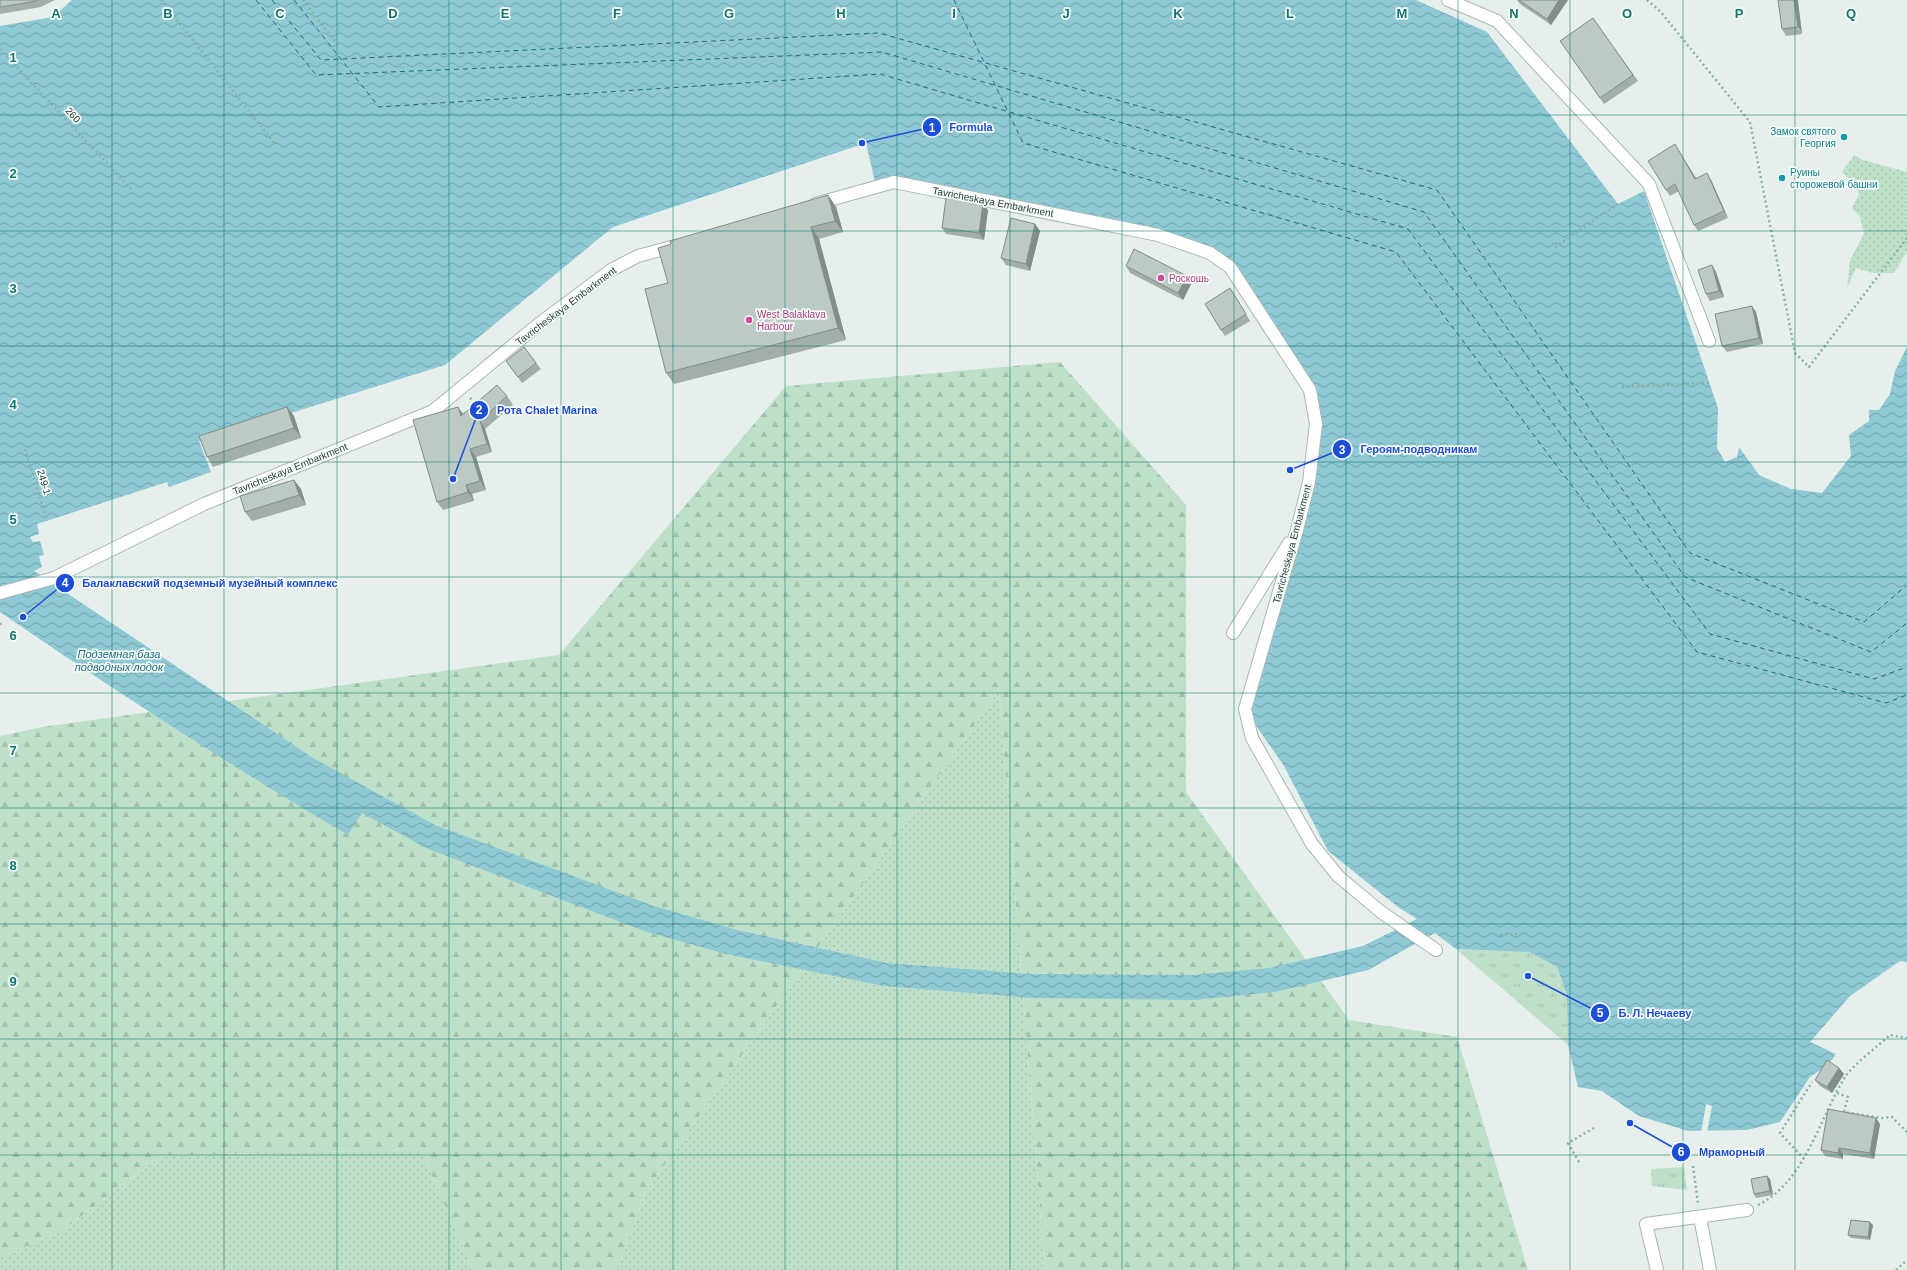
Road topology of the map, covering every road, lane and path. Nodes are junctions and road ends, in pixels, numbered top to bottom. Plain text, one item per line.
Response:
1 (161, 0) edge
2 (303, 0) edge
3 (1448, 0) edge
4 (1648, 0) edge
5 (338, 44) dead end
6 (0, 49) edge
7 (275, 144) dead end
8 (134, 191) dead end
9 (1618, 204) dead end
10 (806, 207) edge
11 (1907, 238) edge
12 (684, 243) edge
13 (1555, 247) dead end
14 (1709, 341) dead end
15 (1710, 383) dead end
16 (1622, 388) dead end
17 (25, 449) dead end
18 (47, 521) dead end
19 (1297, 530) junction
20 (0, 593) edge
21 (1233, 633) dead end
22 (1517, 934) dead end
23 (1495, 935) dead end
24 (1436, 950) dead end
25 (1907, 1038) edge
26 (1812, 1082) dead end
27 (1837, 1093) junction
28 (1594, 1128) dead end
29 (1907, 1132) edge
30 (1804, 1159) junction
31 (1579, 1162) dead end
32 (1693, 1166) dead end
33 (1747, 1210) joint
34 (1700, 1217) junction
35 (1907, 1260) edge
36 (1657, 1270) edge
37 (1710, 1270) edge
38 (1896, 1270) edge

1 - 7 path
2 - 5 path
3 - 14 street
4 - 11 path
6 - 8 path, 260
9 - 13 path
10 - 19 street, Tavricheskaya Embarkment
12 - 20 street, Tavricheskaya Embarkment
15 - 16 path
17 - 18 path, 249-1
19 - 21 street
19 - 24 street, Tavricheskaya Embarkment
22 - 23 path
25 - 27 path
26 - 30 path
27 - 29 path
27 - 30 path
28 - 31 path
30 - 33 path
32 - 34 path
33 - 34 street
34 - 36 street
34 - 37 street
35 - 38 path

